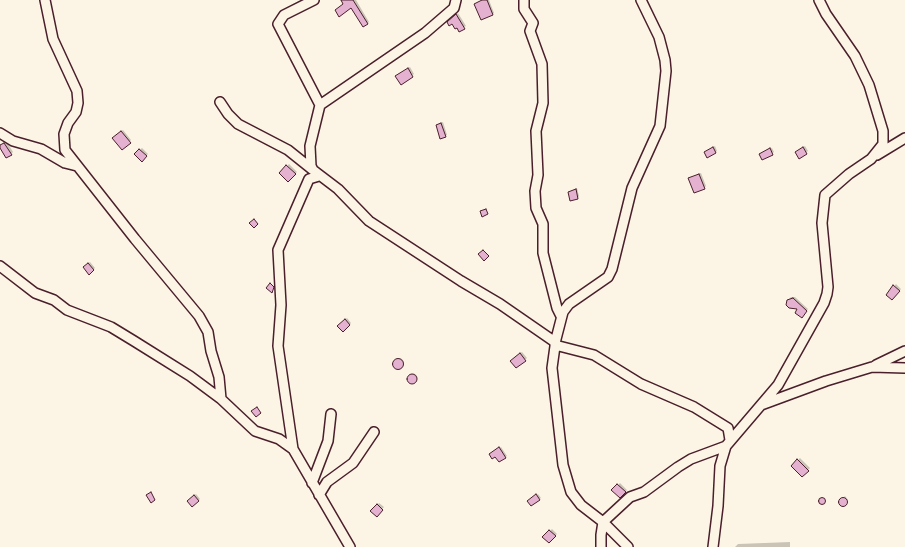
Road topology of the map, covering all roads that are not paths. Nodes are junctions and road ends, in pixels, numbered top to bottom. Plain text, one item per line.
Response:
1 (45, 0) edge
2 (314, 0) edge
3 (456, 0) edge
4 (524, 0) edge
5 (641, 0) edge
6 (819, 0) edge
7 (220, 102) dead end
8 (320, 105) junction
9 (0, 133) edge
10 (905, 138) edge
11 (871, 159) junction
12 (77, 166) junction
13 (314, 175) junction
14 (0, 266) edge
15 (561, 316) junction
16 (555, 344) junction
17 (905, 350) edge
18 (872, 367) junction
19 (905, 368) edge
20 (221, 399) junction
21 (759, 406) junction
22 (331, 414) dead end
23 (374, 432) dead end
24 (728, 443) junction
25 (293, 449) junction
26 (312, 483) junction
27 (319, 494) junction
28 (603, 522) junction
29 (350, 547) edge
30 (601, 547) edge
31 (628, 547) edge
32 (713, 547) edge

1 - 12 street
2 - 8 street
3 - 8 street
4 - 15 street
5 - 15 street
6 - 11 street
7 - 13 street
8 - 13 street
9 - 12 street
10 - 11 street
11 - 21 street
12 - 20 street
13 - 16 street
13 - 25 street
14 - 20 street
15 - 16 street
16 - 24 street
16 - 28 street
17 - 18 street
18 - 19 street
18 - 21 street
20 - 25 street
21 - 24 street
22 - 26 street
23 - 27 street
24 - 28 street
24 - 32 street
25 - 26 street
26 - 27 street
27 - 29 street
28 - 30 street
28 - 31 street

